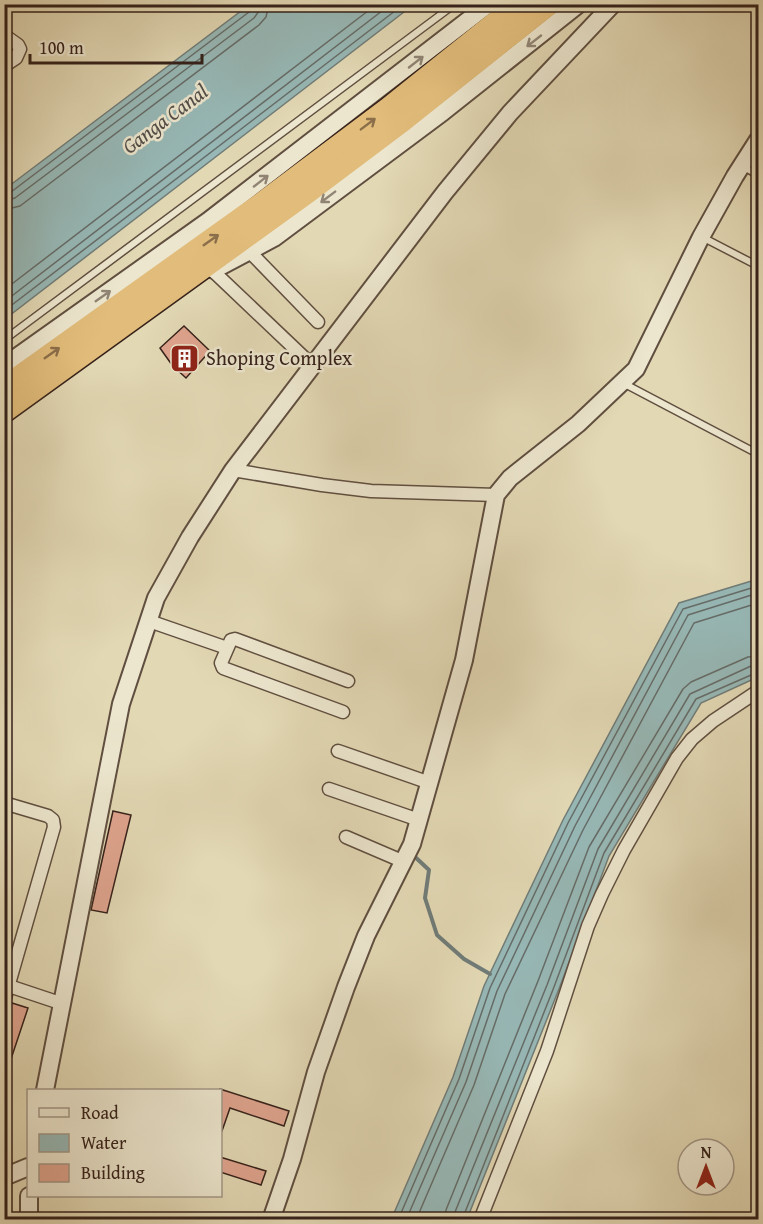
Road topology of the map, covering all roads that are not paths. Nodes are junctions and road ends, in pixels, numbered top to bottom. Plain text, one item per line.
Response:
1 (455, 4) edge
2 (489, 4) edge
3 (518, 4) edge
4 (550, 4) edge
5 (579, 4) edge
6 (613, 4) edge
7 (4, 35) edge
8 (4, 66) edge
9 (759, 140) edge
10 (742, 166) junction
11 (759, 175) edge
12 (701, 237) junction
13 (249, 251) junction
14 (759, 266) edge
15 (213, 271) junction
16 (160, 299) junction
17 (318, 322) dead end
18 (4, 340) edge
19 (4, 366) edge
20 (312, 366) junction
21 (622, 383) junction
22 (4, 387) edge
23 (4, 412) edge
24 (759, 454) edge
25 (233, 470) junction
26 (496, 495) junction
27 (149, 621) junction
28 (227, 648) junction
29 (348, 681) dead end
30 (759, 691) edge
31 (343, 712) dead end
32 (338, 751) dead end
33 (430, 783) junction
34 (329, 789) dead end
35 (4, 803) edge
36 (419, 820) junction
37 (346, 837) dead end
38 (402, 861) junction
39 (9, 986) junction
40 (4, 1001) edge
41 (63, 1004) junction
42 (45, 1089) edge
43 (27, 1167) edge
44 (4, 1177) edge
45 (29, 1197) edge
46 (29, 1220) edge
47 (272, 1220) edge
48 (480, 1220) edge

1 - 18 lane
19 -> 2 street
22 -> 3 highway
4 - 16 highway
5 -> 13 street
6 - 20 street
7 - 8 street
9 - 10 street
10 - 11 lane
10 - 12 street
12 - 14 lane
12 - 21 street
13 - 15 street
13 - 17 street
15 - 16 street
15 - 20 street
16 - 23 highway
20 - 25 street
21 - 24 lane
21 - 26 street
25 - 26 street
25 - 27 street
26 - 33 street
27 - 28 street
27 - 41 street
28 - 29 street
28 - 31 street
30 - 48 street
32 - 33 street
33 - 36 street
34 - 36 street
35 - 39 street
36 - 38 street
37 - 38 street
38 - 47 street
39 - 40 street
39 - 41 street
41 - 42 street
43 - 44 street
45 - 46 street

